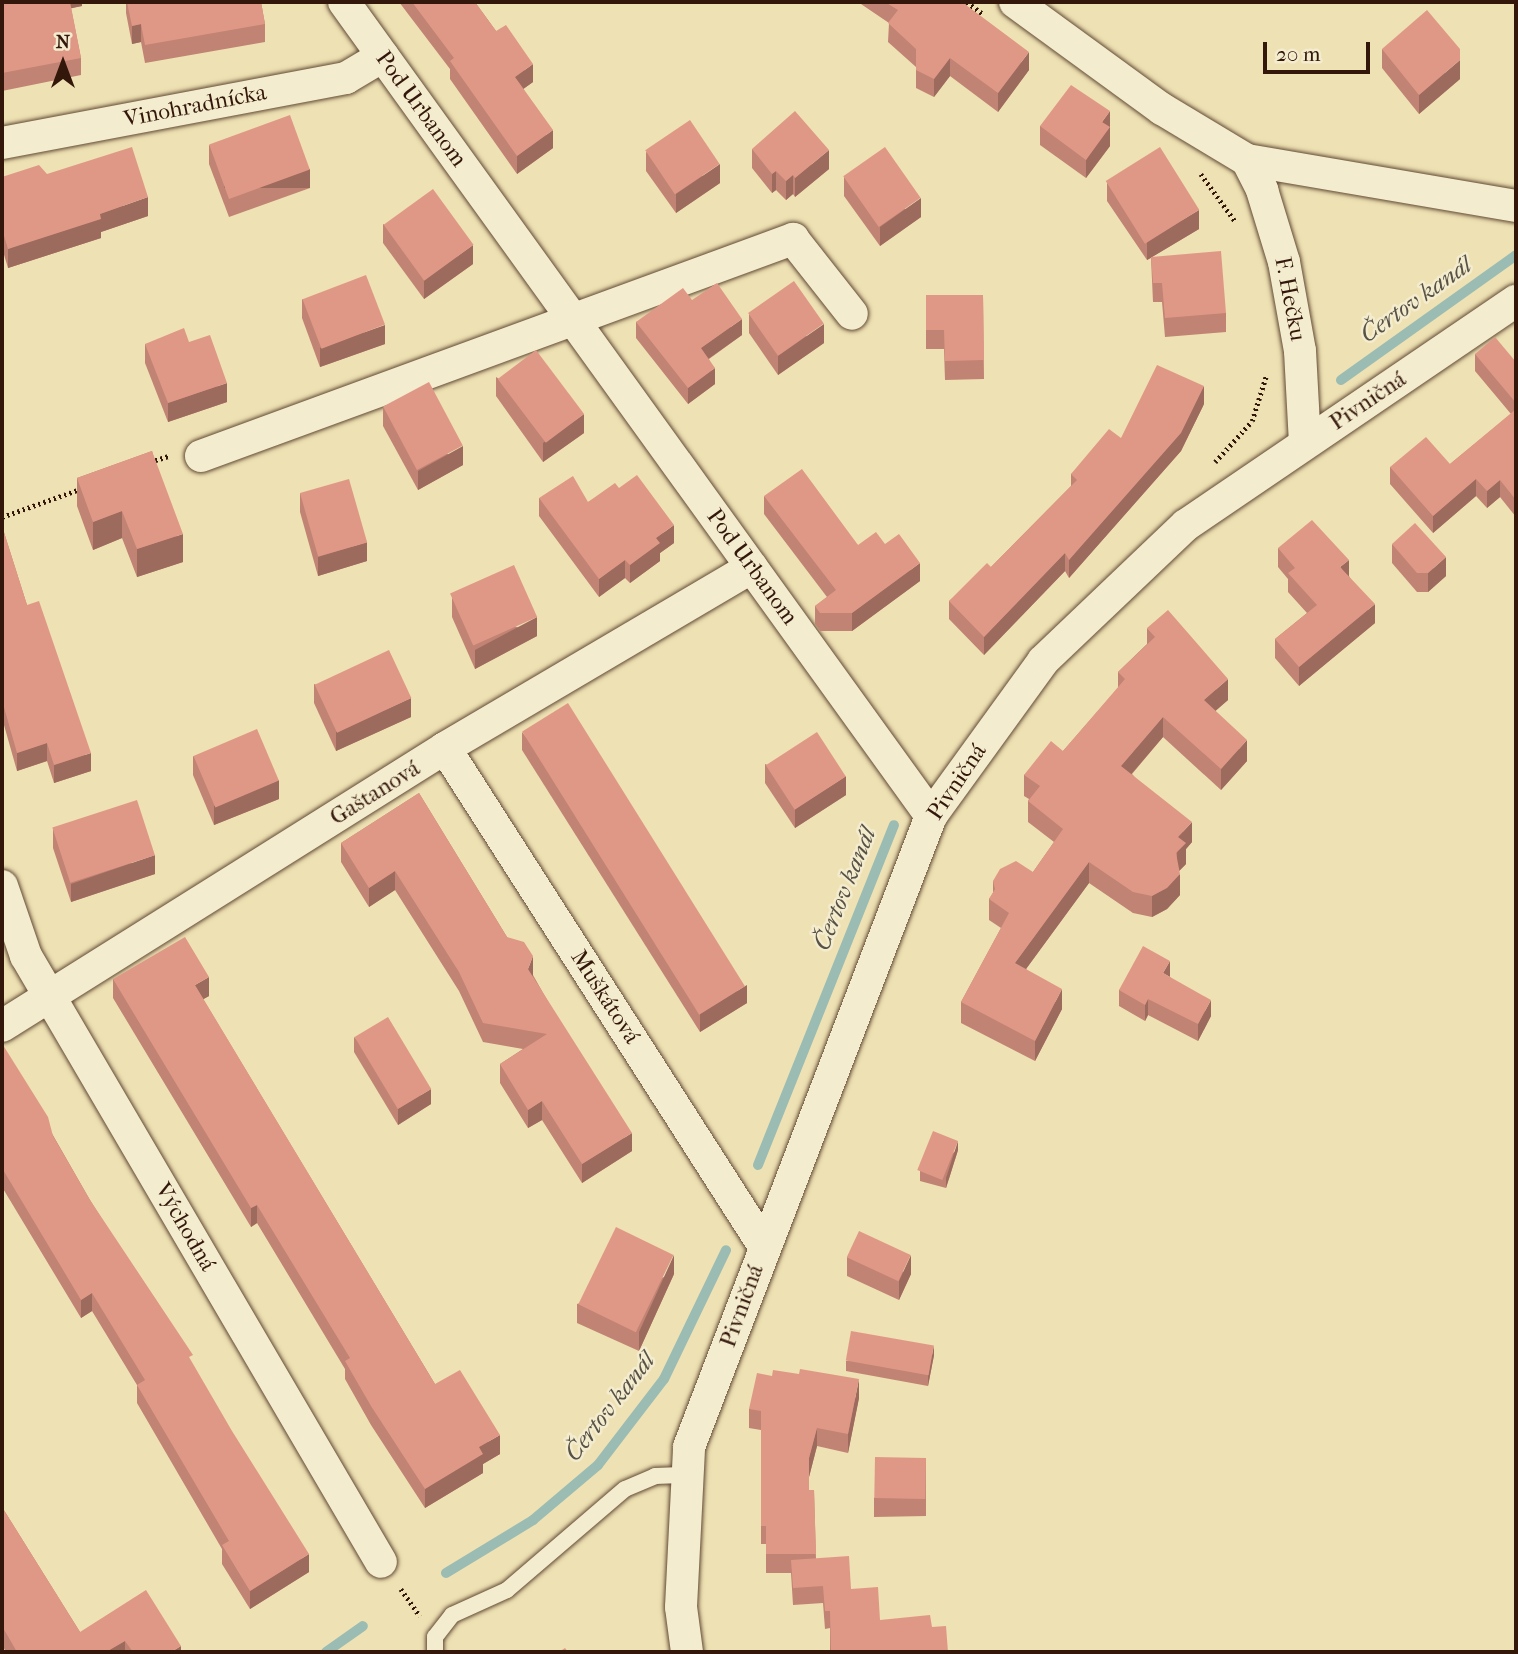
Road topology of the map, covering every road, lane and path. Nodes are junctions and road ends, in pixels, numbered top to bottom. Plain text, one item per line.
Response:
1 (344, 2) edge
2 (1015, 2) edge
3 (383, 56) junction
4 (2, 143) edge
5 (1247, 160) junction
6 (1516, 206) edge
7 (1516, 301) edge
8 (852, 314) dead end
9 (573, 318) junction
10 (1268, 368) dead end
11 (1304, 443) junction
12 (201, 456) joint
13 (142, 465) edge
14 (1208, 470) dead end
15 (91, 484) edge
16 (2, 517) edge
17 (752, 567) junction
18 (445, 748) junction
19 (931, 816) junction
20 (2, 886) edge
21 (51, 996) junction
22 (2, 1026) edge
23 (764, 1247) junction
24 (688, 1475) junction
25 (381, 1562) joint
26 (435, 1645) edge
27 (687, 1652) edge

1 - 3 street, Pod Urbanom
2 - 5 street
3 - 4 street, Vinohradnícka
3 - 9 street, Pod Urbanom
5 - 6 street
5 - 11 street, F. Hečku
7 - 11 street, Pivničná
8 - 9 street
9 - 12 street
9 - 17 street, Pod Urbanom
10 - 14 path
11 - 19 street, Pivničná
12 - 13 path
15 - 16 path
17 - 18 street, Gaštanová
17 - 19 street, Pod Urbanom
18 - 21 street, Gaštanová
18 - 23 street, Muškátová
19 - 23 street, Pivničná
20 - 21 street, Východná
21 - 22 street, Gaštanová
21 - 25 street, Východná
23 - 24 street, Pivničná
24 - 26 lane
24 - 27 street, Pivničná
25 - 26 path

